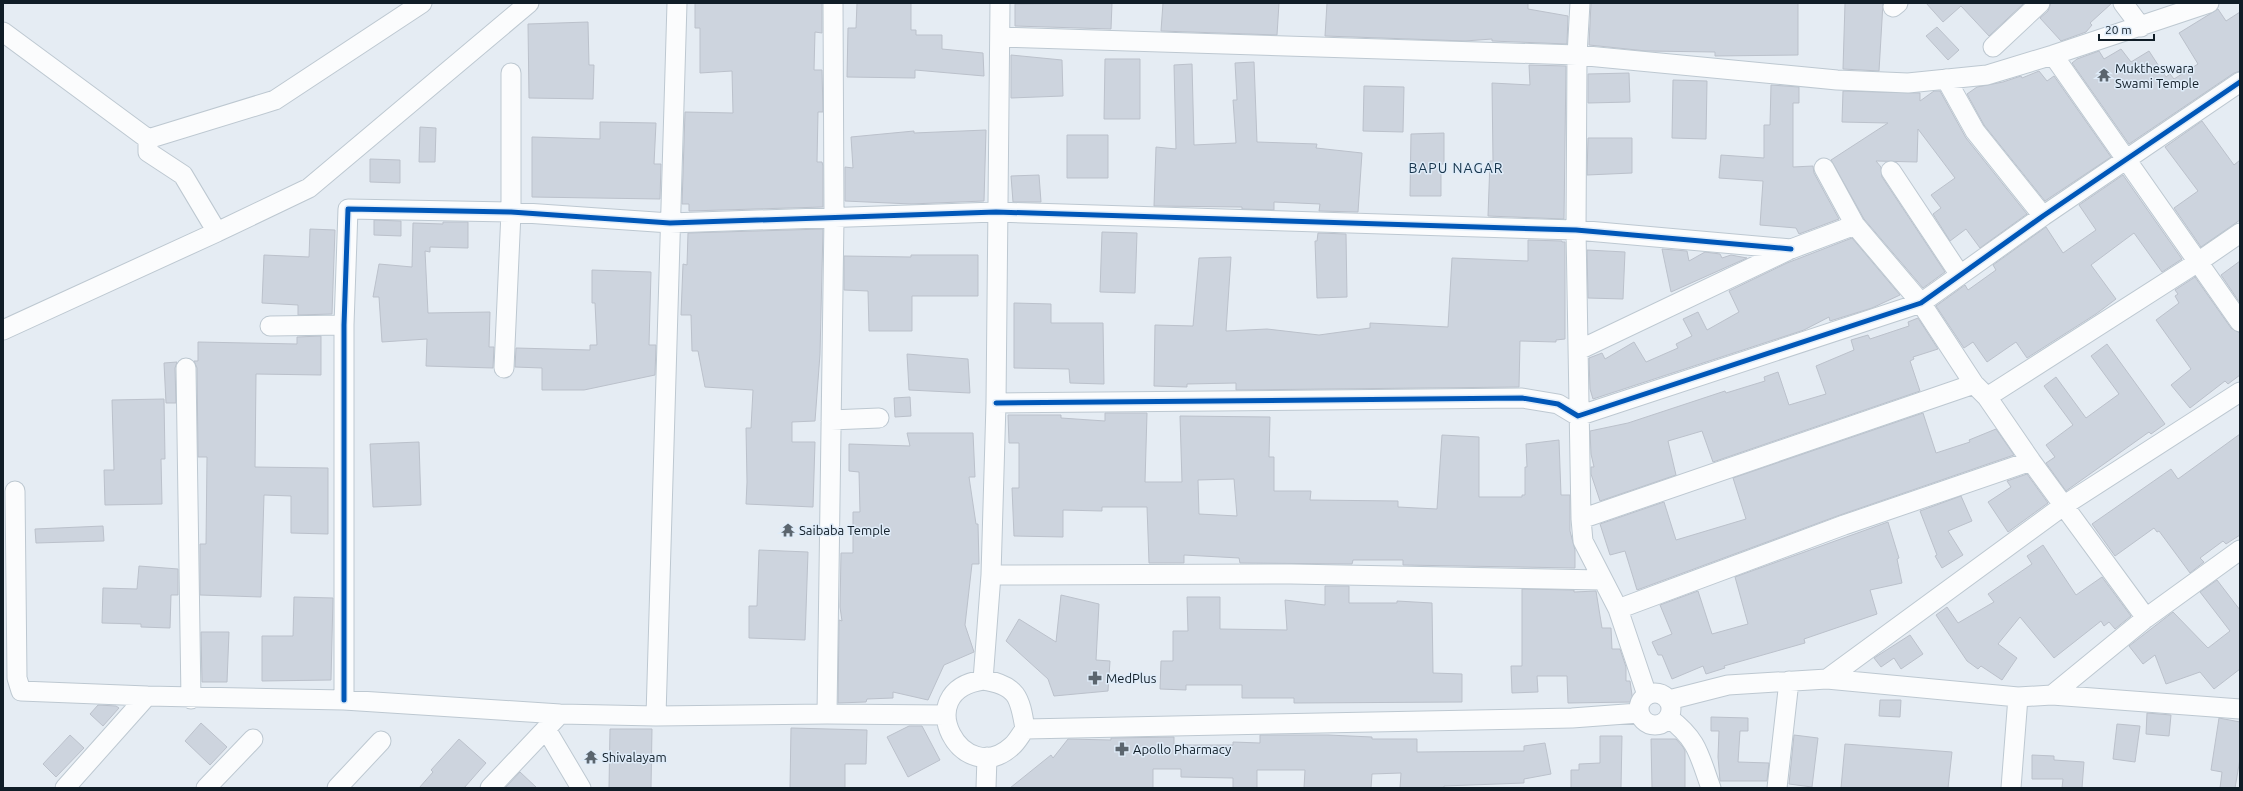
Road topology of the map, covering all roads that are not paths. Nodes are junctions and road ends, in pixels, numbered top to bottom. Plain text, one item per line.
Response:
1 (422, 3) edge
2 (529, 3) edge
3 (677, 3) edge
4 (833, 3) edge
5 (1000, 3) edge
6 (1580, 3) edge
7 (2040, 3) edge
8 (2123, 3) edge
9 (2209, 3) edge
10 (2140, 27) junction
11 (3, 32) edge
12 (1000, 37) junction
13 (1993, 47) dead end
14 (1577, 55) junction
15 (2053, 55) junction
16 (511, 73) dead end
17 (1946, 79) junction
18 (2240, 82) edge
19 (148, 139) junction
20 (2127, 160) junction
21 (1824, 168) dead end
22 (1891, 171) dead end
23 (511, 212) junction
24 (996, 212) junction
25 (2043, 216) junction
26 (834, 218) junction
27 (670, 223) junction
28 (1854, 224) junction
29 (1576, 230) junction
30 (217, 232) junction
31 (2240, 233) edge
32 (1791, 249) junction
33 (2198, 262) junction
34 (1960, 275) junction
35 (1921, 303) junction
36 (2240, 322) edge
37 (344, 325) junction
38 (270, 326) dead end
39 (3, 330) edge
40 (1579, 350) junction
41 (186, 368) dead end
42 (504, 368) dead end
43 (1981, 390) junction
44 (2240, 392) edge
45 (996, 403) junction
46 (1578, 416) junction
47 (879, 418) dead end
48 (831, 420) junction
49 (2031, 460) junction
50 (16, 491) dead end
51 (2063, 506) junction
52 (1581, 519) junction
53 (2240, 550) edge
54 (991, 575) junction
55 (1602, 580) junction
56 (1618, 609) junction
57 (2146, 618) junction
58 (1827, 679) junction
59 (983, 680) junction
60 (1789, 681) junction
61 (1647, 695) junction
62 (2052, 695) junction
63 (147, 696) junction
64 (2018, 697) junction
65 (191, 699) junction
66 (344, 700) junction
67 (1669, 709) junction
68 (2239, 709) edge
69 (1639, 713) junction
70 (560, 714) junction
71 (827, 714) junction
72 (946, 715) junction
73 (656, 716) junction
74 (546, 729) junction
75 (1025, 729) junction
76 (253, 739) dead end
77 (381, 740) dead end
78 (987, 757) junction
79 (65, 788) edge
80 (206, 788) edge
81 (337, 788) edge
82 (490, 788) edge
83 (581, 788) edge
84 (986, 788) edge
85 (1711, 788) edge
86 (1776, 788) edge
87 (2011, 788) edge

1 - 19 street
2 - 30 street
3 - 27 street
4 - 26 street
5 - 12 street
6 - 14 street
7 - 13 street
8 - 10 street
9 - 10 street
10 - 15 street
11 - 19 street
12 - 14 street
12 - 24 street
14 - 17 street
14 - 29 street
15 - 17 street
15 - 20 street
16 - 23 street
17 - 25 street
18 - 20 street
19 - 30 street
20 - 25 street
20 - 33 street
21 - 28 street
22 - 34 street
23 - 27 street
23 - 37 street
23 - 42 street
24 - 26 street
24 - 29 street
24 - 45 street
25 - 34 street
26 - 27 street
26 - 48 street
27 - 73 street
28 - 32 street
28 - 35 street
29 - 32 street
29 - 40 street
30 - 39 street
31 - 33 street
32 - 40 street
33 - 36 street
33 - 43 street
34 - 35 street
35 - 43 street
35 - 46 street
37 - 38 street
37 - 66 street
40 - 46 street
41 - 65 street
43 - 49 street
43 - 52 street
44 - 51 street
45 - 46 street
45 - 54 street
46 - 52 street
47 - 48 street
48 - 71 street
49 - 51 street
49 - 56 street
50 - 63 street
51 - 57 street
51 - 58 street
52 - 55 street
53 - 57 street
54 - 55 street
54 - 59 street
55 - 56 street
56 - 61 street
57 - 62 street
58 - 60 street
58 - 64 street
59 - 72 street
59 - 75 street
60 - 67 street
60 - 86 street
61 - 67 street
61 - 69 street
62 - 64 street
62 - 68 street
63 - 65 street
63 - 79 street
64 - 87 street
65 - 66 street
66 - 70 street
67 - 69 street
67 - 85 street
69 - 75 street
70 - 73 street
70 - 74 street
71 - 72 street
71 - 73 street
72 - 78 street
74 - 82 street
74 - 83 street
75 - 78 street
76 - 80 street
77 - 81 street
78 - 84 street

